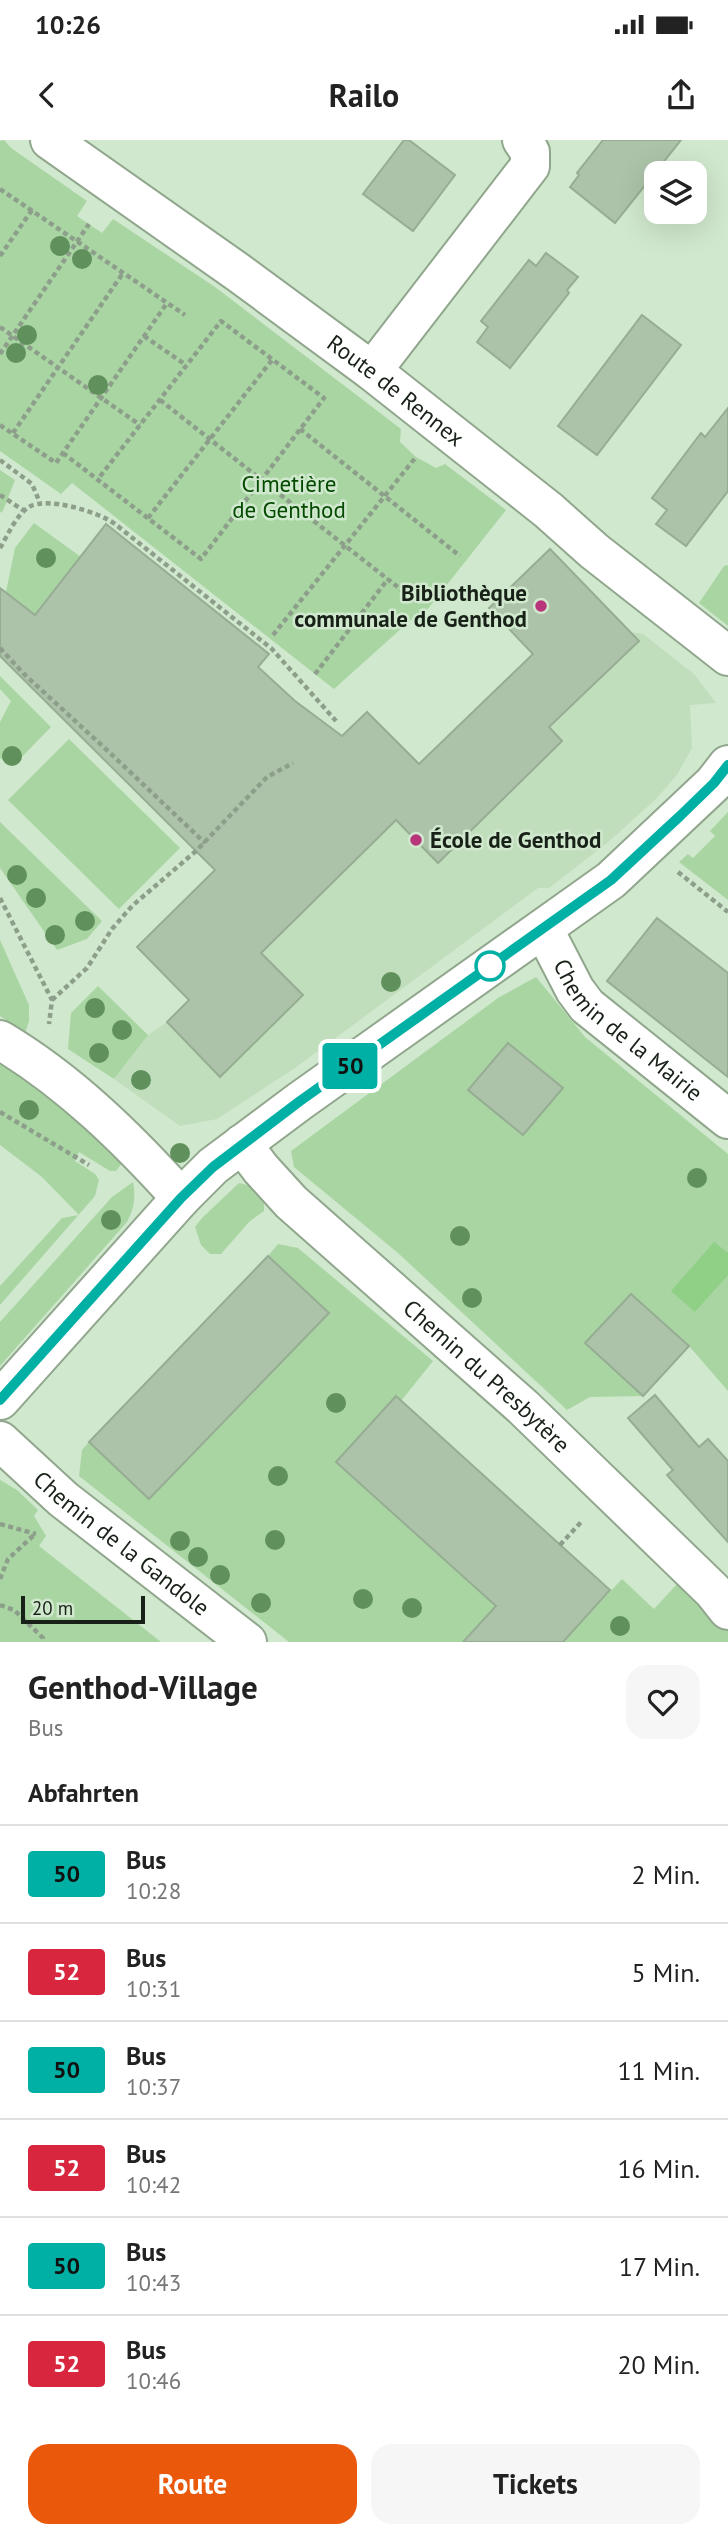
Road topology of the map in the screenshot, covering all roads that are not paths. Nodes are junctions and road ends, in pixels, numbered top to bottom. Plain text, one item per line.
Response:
1 (50, 140) edge
2 (522, 140) edge
3 (372, 371) junction
4 (728, 656) edge
5 (728, 765) edge
6 (544, 930) junction
7 (0, 1040) edge
8 (728, 1119) edge
9 (242, 1144) junction
10 (181, 1198) junction
11 (0, 1400) edge
12 (0, 1441) edge
13 (723, 1593) edge
14 (247, 1642) edge

1 - 3 street, Route de Rennex
2 - 3 street
3 - 4 street, Route de Rennex
5 - 6 street
6 - 8 street, Chemin de la Mairie
6 - 9 street
7 - 10 street
9 - 10 street
9 - 13 street, Chemin du Presbytère
10 - 11 street
12 - 14 street, Chemin de la Gandole

